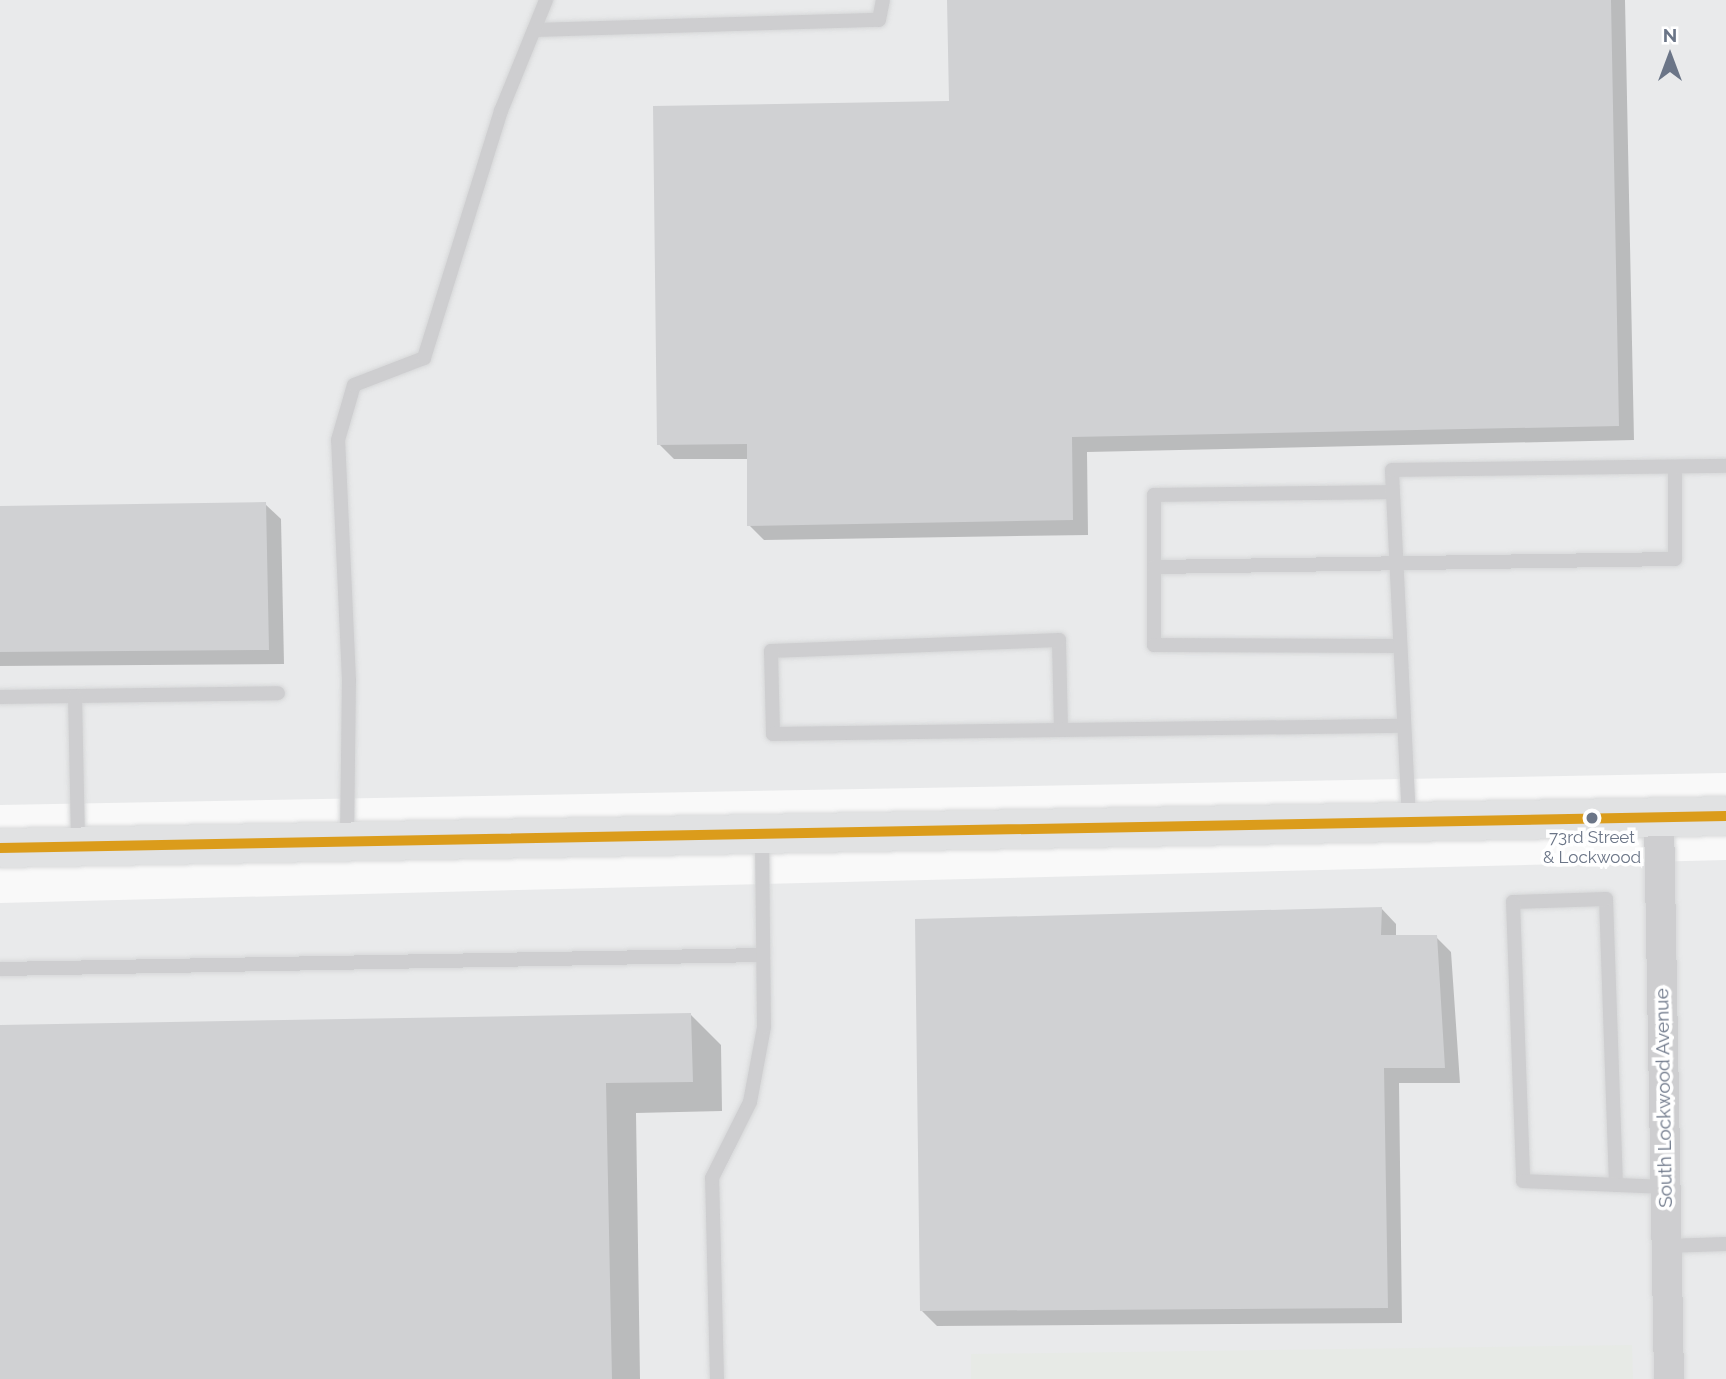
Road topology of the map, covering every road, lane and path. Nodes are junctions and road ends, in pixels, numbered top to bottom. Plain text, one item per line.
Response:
1 (546, 0) edge
2 (883, 0) edge
3 (534, 30) junction
4 (1726, 466) edge
5 (1675, 467) junction
6 (1392, 492) junction
7 (1395, 561) junction
8 (1154, 567) junction
9 (1400, 646) junction
10 (278, 693) dead end
11 (75, 696) junction
12 (0, 697) edge
13 (1404, 726) junction
14 (1061, 730) junction
15 (1726, 816) edge
16 (1659, 818) junction
17 (1409, 822) junction
18 (762, 834) junction
19 (347, 842) junction
20 (78, 846) junction
21 (0, 848) edge
22 (763, 955) junction
23 (0, 969) edge
24 (1616, 1185) junction
25 (1665, 1187) junction
26 (1726, 1244) edge
27 (1667, 1246) junction
28 (717, 1379) edge
29 (1669, 1379) edge

1 - 3 lane
2 - 3 lane
3 - 19 lane
4 - 5 lane
5 - 6 lane
5 - 7 lane
6 - 7 lane
6 - 8 lane
7 - 8 lane
7 - 9 lane
8 - 9 lane
9 - 13 lane
10 - 11 lane
11 - 12 lane
11 - 20 lane
13 - 14 lane
13 - 17 lane
14 - 14 lane
15 - 16 street
16 - 17 street
16 - 25 street, South Lockwood Avenue
17 - 18 street
18 - 19 street
18 - 22 lane
19 - 20 street
20 - 21 street
22 - 23 lane
22 - 28 lane
24 - 24 lane
24 - 25 lane
25 - 27 street, South Lockwood Avenue
26 - 27 lane
27 - 29 street, South Lockwood Avenue

